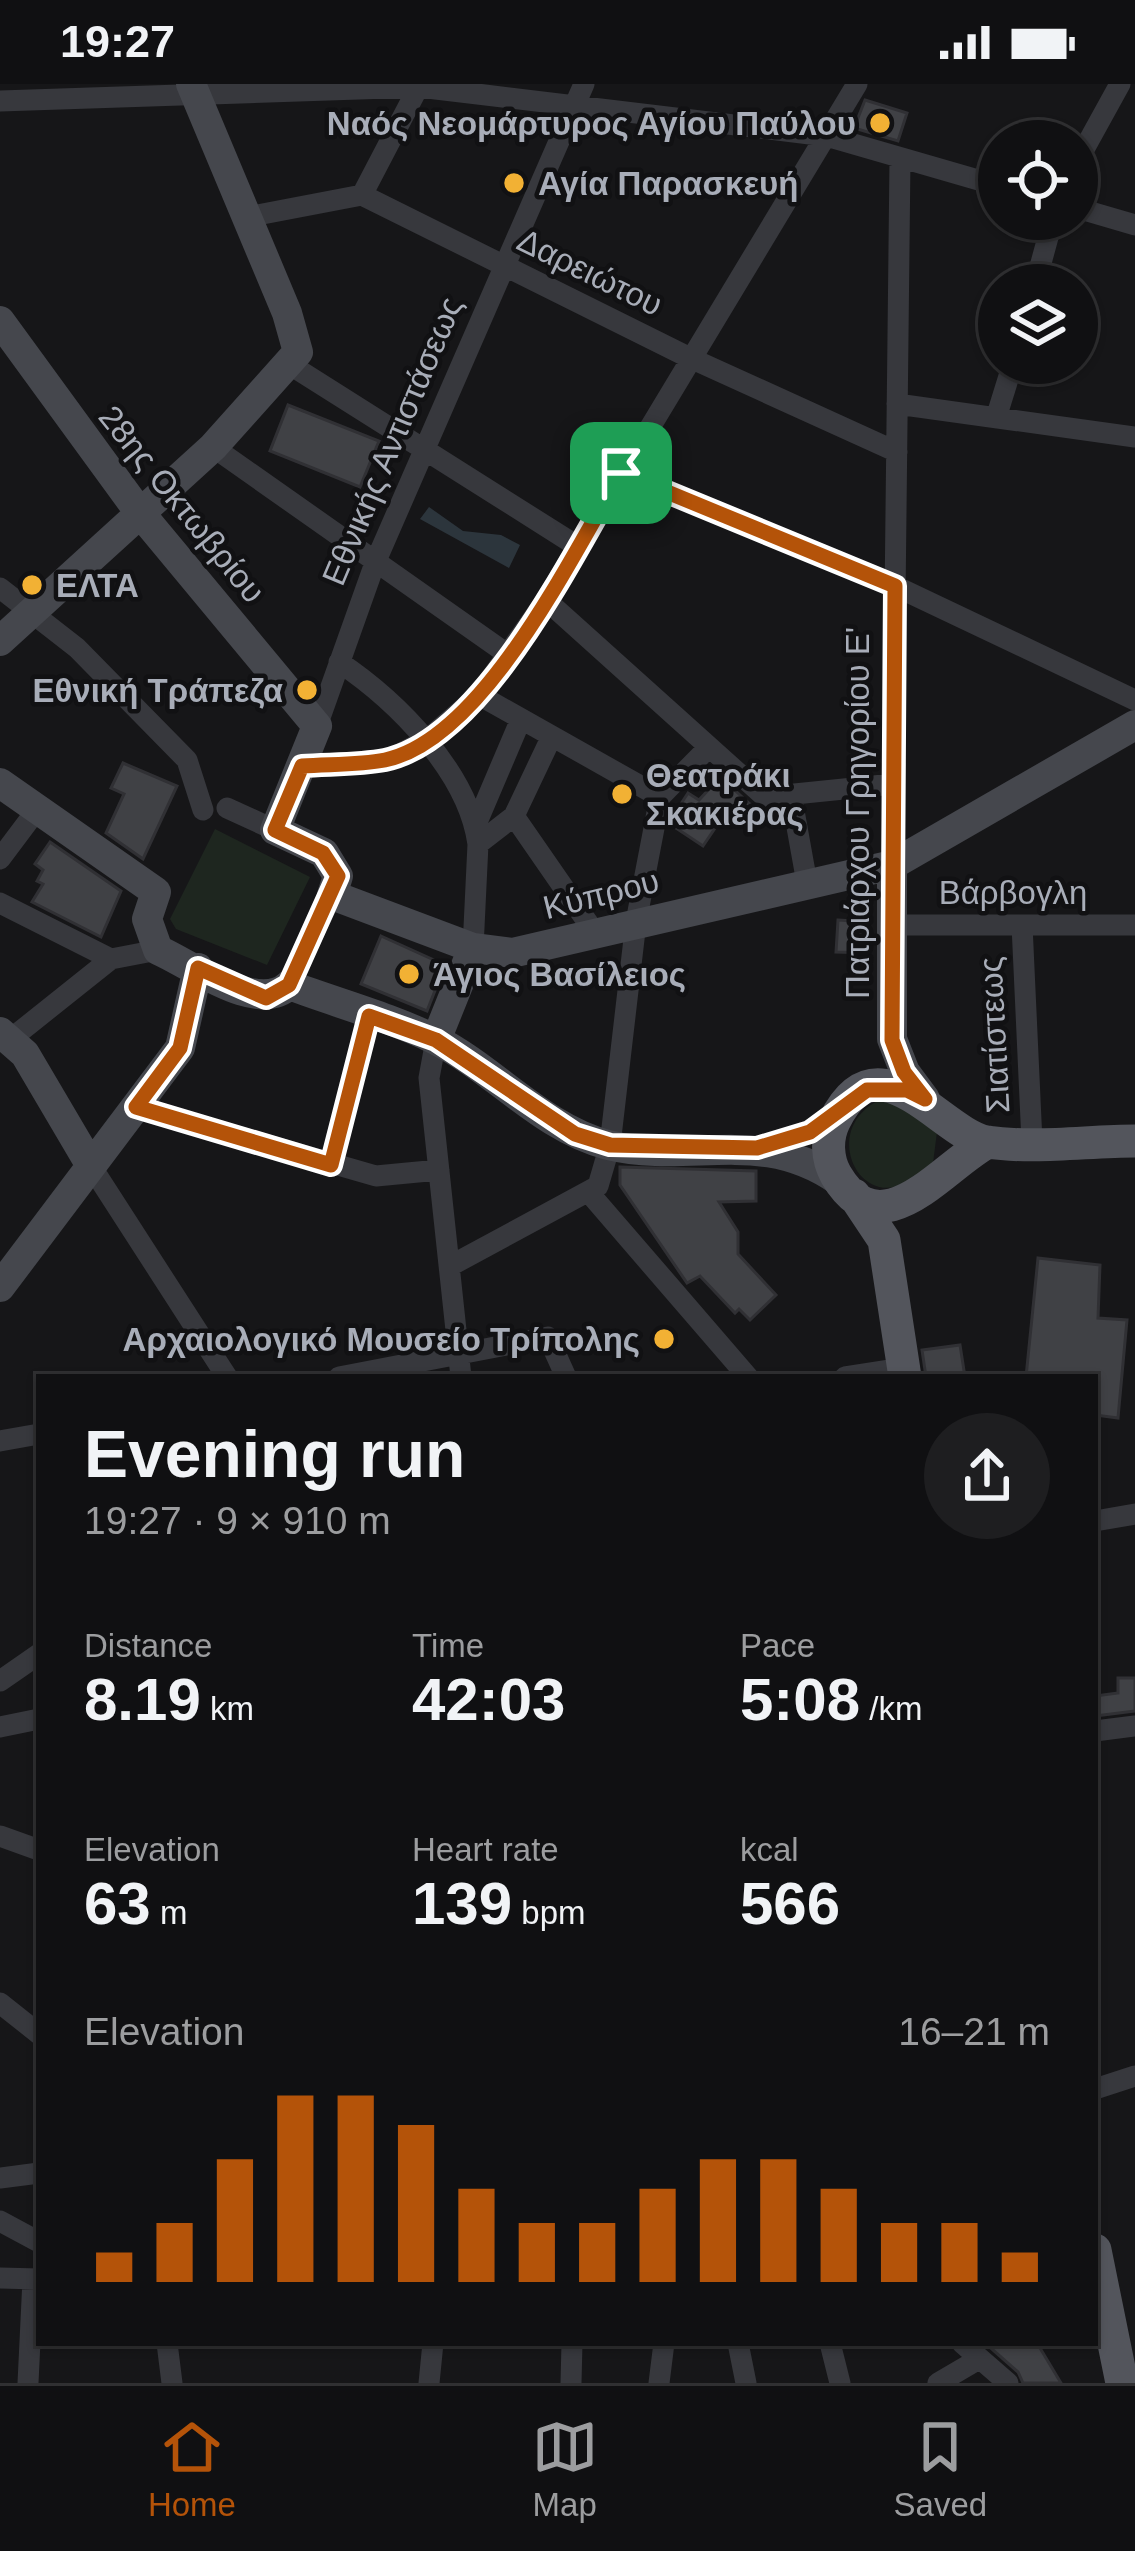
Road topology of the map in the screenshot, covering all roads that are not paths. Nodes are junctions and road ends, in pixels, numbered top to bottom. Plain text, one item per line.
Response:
1 (857, 84) edge
2 (1123, 84) edge
3 (303, 86) edge
4 (420, 86) edge
5 (191, 88) edge
6 (1135, 90) edge
7 (580, 94) edge
8 (0, 101) edge
9 (1098, 126) edge
10 (826, 136) junction
11 (900, 159) junction
12 (978, 180) edge
13 (362, 195) junction
14 (1098, 214) edge
15 (247, 217) junction
16 (1135, 225) edge
17 (507, 268) junction
18 (0, 321) edge
19 (688, 357) junction
20 (289, 364) junction
21 (1007, 384) edge
22 (897, 404) junction
23 (996, 418) junction
24 (1135, 437) edge
25 (213, 447) junction
26 (423, 450) junction
27 (897, 452) junction
28 (621, 473) junction
29 (140, 513) junction
30 (577, 546) junction
31 (376, 563) junction
32 (895, 586) junction
33 (0, 588) edge
34 (546, 600) junction
35 (32, 611) junction
36 (0, 641) edge
37 (510, 656) junction
38 (339, 662) junction
39 (479, 695) junction
40 (1135, 700) edge
41 (521, 719) junction
42 (1135, 725) edge
43 (317, 726) junction
44 (551, 738) junction
45 (428, 739) junction
46 (709, 747) junction
47 (302, 766) junction
48 (0, 783) edge
49 (893, 784) junction
50 (791, 794) junction
51 (660, 797) junction
52 (227, 808) dead end
53 (203, 810) dead end
54 (36, 811) junction
55 (514, 816) junction
56 (275, 830) junction
57 (476, 836) junction
58 (0, 859) edge
59 (892, 866) junction
60 (807, 883) junction
61 (332, 895) junction
62 (0, 904) edge
63 (636, 922) junction
64 (891, 925) junction
65 (1022, 925) junction
66 (1135, 925) edge
67 (595, 933) junction
68 (473, 948) junction
69 (158, 950) junction
70 (111, 959) junction
71 (198, 968) junction
72 (289, 985) junction
73 (369, 1016) junction
74 (6, 1035) edge
75 (436, 1040) junction
76 (136, 1107) junction
77 (932, 1107) junction
78 (836, 1117) junction
79 (1135, 1141) edge
80 (988, 1142) junction
81 (1032, 1142) junction
82 (610, 1145) junction
83 (757, 1148) junction
84 (331, 1165) junction
85 (91, 1166) junction
86 (439, 1170) junction
87 (941, 1173) junction
88 (847, 1188) junction
89 (591, 1195) junction
90 (912, 1201) junction
91 (888, 1256) junction
92 (450, 1266) junction
93 (0, 1287) edge
94 (459, 1366) edge
95 (904, 1372) edge
96 (225, 1374) edge
97 (372, 1374) edge
98 (565, 1374) edge
99 (745, 1374) edge
100 (36, 1435) edge
101 (0, 1441) edge
102 (1135, 1514) edge
103 (1098, 1520) edge
104 (36, 1656) edge
105 (0, 1681) edge
106 (36, 1719) edge
107 (1135, 1726) edge
108 (0, 1727) edge
109 (1098, 1731) edge
110 (0, 1836) edge
111 (36, 1849) edge
112 (0, 2002) edge
113 (36, 2032) edge
114 (1135, 2076) edge
115 (1098, 2088) edge
116 (36, 2173) edge
117 (0, 2178) edge
118 (0, 2222) edge
119 (36, 2240) edge
120 (1098, 2265) edge
121 (0, 2278) edge
122 (36, 2279) edge
123 (167, 2346) edge
124 (433, 2346) edge
125 (572, 2346) edge
126 (664, 2346) edge
127 (739, 2346) edge
128 (831, 2346) edge
129 (965, 2346) edge
130 (993, 2374) edge
131 (28, 2383) edge
132 (172, 2383) edge
133 (429, 2383) edge
134 (571, 2383) edge
135 (659, 2383) edge
136 (746, 2383) edge
137 (840, 2383) edge
138 (938, 2383) edge
139 (1122, 2383) edge

1 - 10 street
2 - 6 street
2 - 9 street
3 - 4 street
3 - 5 street
4 - 7 street
4 - 13 street
5 - 8 street
5 - 15 main road
7 - 10 street
7 - 17 street, Εθνικής Αντιστάσεως
10 - 11 street
10 - 19 street
11 - 12 street
11 - 22 street, Πατριάρχου Γρηγορίου Ε'
13 - 15 street
13 - 17 street, Δαρειώτου
14 - 16 street
15 - 20 main road
17 - 19 street, Δαρειώτου
17 - 26 street, Εθνικής Αντιστάσεως
18 - 29 main road, 28ης Οκτωβρίου
19 - 27 street, Δαρειώτου
19 - 28 street
20 - 25 main road
20 - 26 street
21 - 23 street
22 - 23 street
22 - 27 street, Πατριάρχου Γρηγορίου Ε'
23 - 24 street
25 - 29 main road
25 - 31 street
26 - 30 street
26 - 31 street, Εθνικής Αντιστάσεως
27 - 32 street, Πατριάρχου Γρηγορίου Ε'
28 - 30 street
28 - 32 street
29 - 35 main road
29 - 43 main road, 28ης Οκτωβρίου
30 - 34 street
31 - 37 street
31 - 38 street, Εθνικής Αντιστάσεως
32 - 40 street
32 - 49 street, Πατριάρχου Γρηγορίου Ε'
33 - 35 street
34 - 37 street
34 - 46 street
35 - 36 main road
35 - 53 street
37 - 39 street
38 - 43 street, Εθνικής Αντιστάσεως
38 - 45 street
39 - 41 street
39 - 45 street
41 - 44 street
41 - 57 street
42 - 59 main road, Κύπρου
43 - 47 main road, Εθνικής Αντιστάσεως
44 - 51 street
44 - 55 street
45 - 47 street
45 - 57 street
46 - 50 street
46 - 51 street
47 - 56 main road, Εθνικής Αντιστάσεως
48 - 54 main road
49 - 50 street
49 - 59 street, Πατριάρχου Γρηγορίου Ε'
50 - 60 street
51 - 63 street
52 - 56 street
54 - 58 street
54 - 69 main road
55 - 57 street
55 - 67 street
56 - 61 main road
57 - 68 street
59 - 60 main road, Κύπρου
59 - 64 main road, Πατριάρχου Γρηγορίου Ε'
60 - 63 main road, Κύπρου
61 - 68 main road, Κύπρου
61 - 72 street
62 - 70 street
63 - 67 main road, Κύπρου
63 - 82 street
64 - 65 street, Βάρβογλη
64 - 77 main road, Πατριάρχου Γρηγορίου Ε'
65 - 66 street, Βάρβογλη
65 - 81 street, Σιατίστεως
67 - 68 main road, Κύπρου
68 - 75 main road
69 - 70 street
69 - 71 main road
70 - 74 street
71 - 72 main road
71 - 76 main road
72 - 73 main road
73 - 75 main road
73 - 84 street
74 - 85 main road
75 - 82 main road
75 - 86 street
76 - 84 street
76 - 85 main road
77 - 78 main road
77 - 80 main road
77 - 87 main road
78 - 83 main road
78 - 88 main road
79 - 81 main road
80 - 81 main road
80 - 87 main road
82 - 83 main road
82 - 89 street
83 - 88 main road
84 - 86 street
85 - 93 main road
85 - 96 street
86 - 92 street
87 - 90 main road
88 - 90 main road
88 - 91 main road
89 - 92 street
89 - 99 street
90 - 91 main road
91 - 95 main road
92 - 94 street
94 - 97 street
94 - 98 street
100 - 101 street
102 - 103 street
104 - 105 street
106 - 108 street
107 - 109 street
110 - 111 street
112 - 113 street
114 - 115 street
116 - 117 street
118 - 119 street
120 - 139 main road
121 - 122 street
122 - 131 street
123 - 132 street
124 - 133 street
125 - 134 street
126 - 135 street
127 - 136 street
128 - 137 street
129 - 130 street
130 - 138 street

